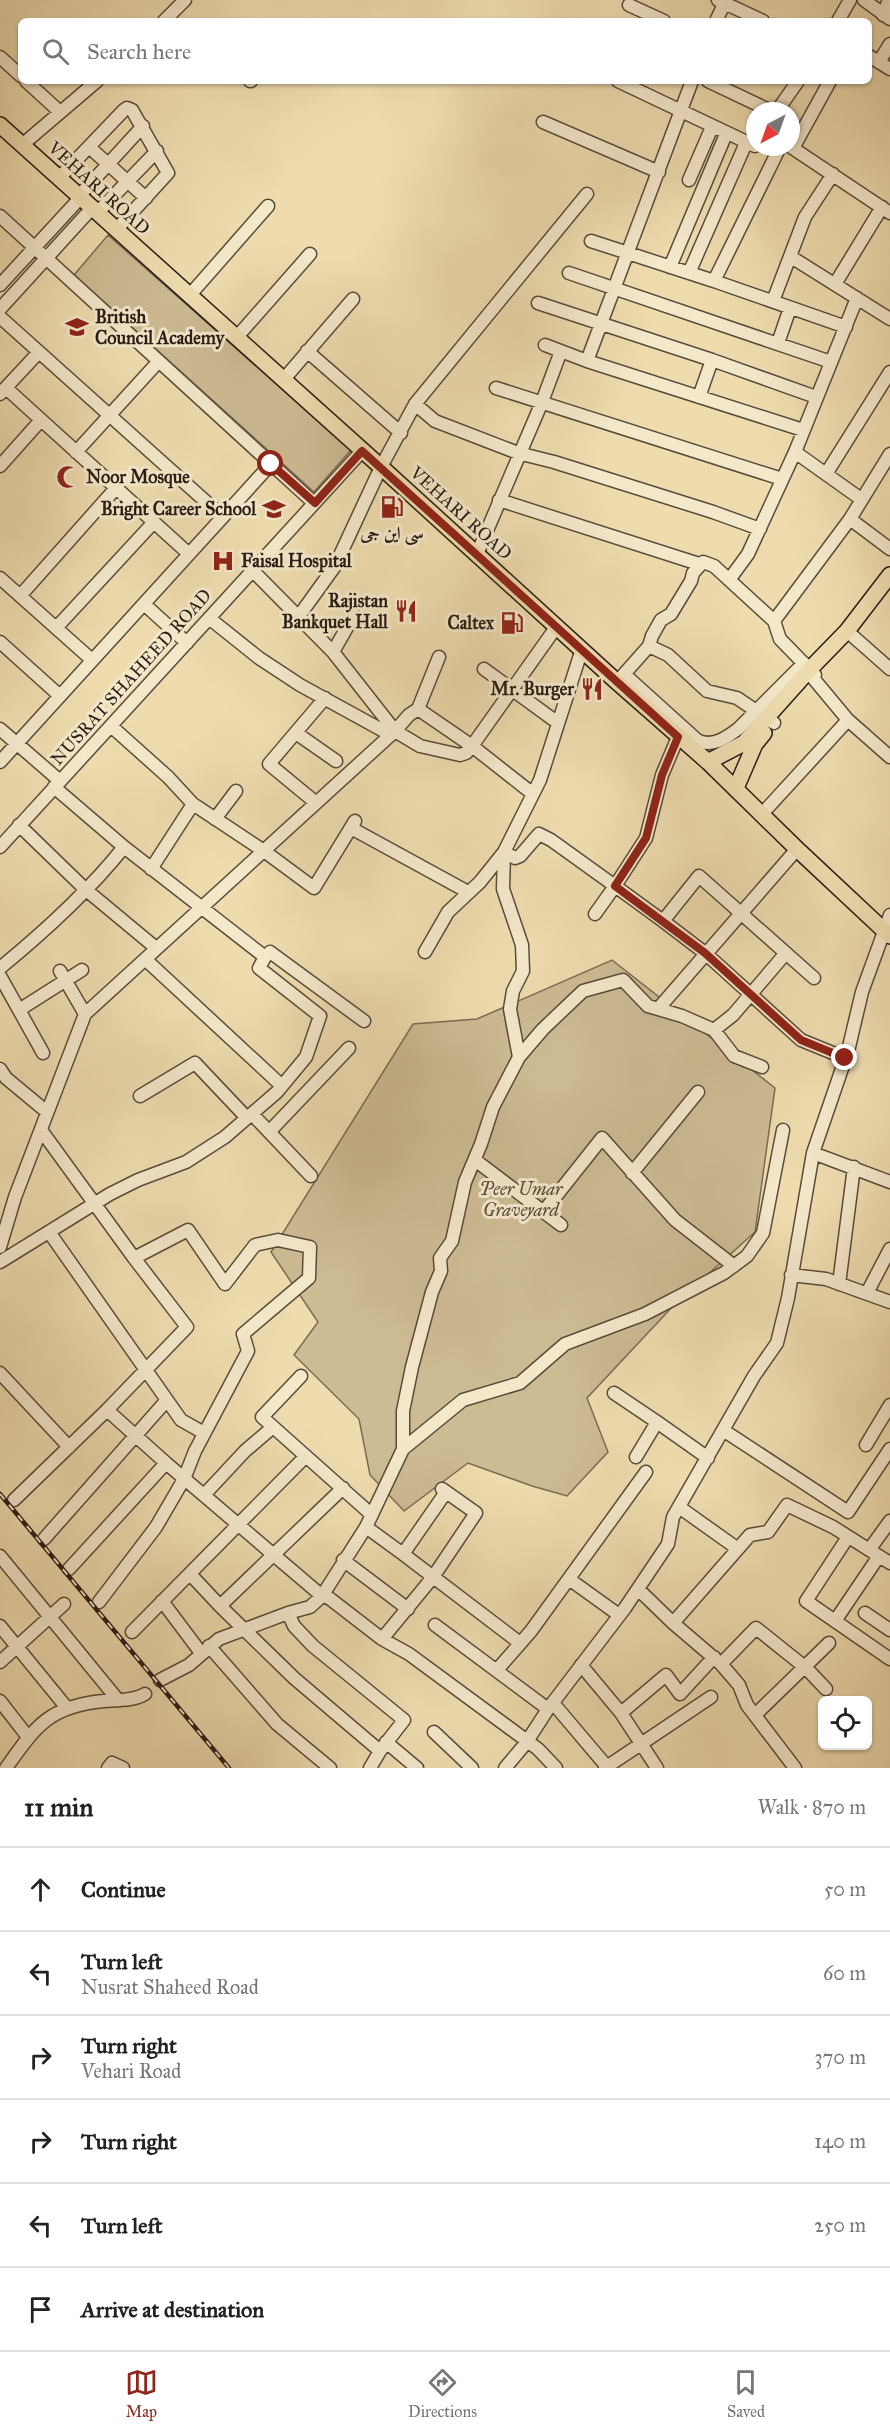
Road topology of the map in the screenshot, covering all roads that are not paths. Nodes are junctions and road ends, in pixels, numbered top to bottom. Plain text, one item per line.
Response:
1 (185, 0) edge
2 (850, 0) edge
3 (864, 0) edge
4 (889, 0) edge
5 (723, 1) edge
6 (629, 5) dead end
7 (887, 17) edge
8 (173, 18) edge
9 (657, 18) edge
10 (717, 18) edge
11 (757, 18) edge
12 (840, 18) edge
13 (890, 44) edge
14 (0, 57) edge
15 (874, 59) edge
16 (890, 69) edge
17 (18, 73) edge
18 (29, 84) edge
19 (93, 84) edge
20 (624, 84) edge
21 (691, 84) edge
22 (714, 84) edge
23 (794, 84) edge
24 (828, 84) edge
25 (752, 102) edge
26 (783, 102) edge
27 (60, 112) junction
28 (681, 112) junction
29 (543, 122) dead end
30 (0, 125) edge
31 (143, 126) junction
32 (712, 127) junction
33 (800, 128) edge
34 (726, 134) junction
35 (746, 143) edge
36 (22, 145) junction
37 (89, 147) junction
38 (157, 151) junction
39 (746, 153) edge
40 (800, 154) edge
41 (783, 156) edge
42 (108, 164) junction
43 (659, 172) junction
44 (833, 174) junction
45 (59, 178) junction
46 (689, 180) dead end
47 (127, 182) junction
48 (587, 194) dead end
49 (80, 197) junction
50 (146, 198) junction
51 (268, 206) dead end
52 (95, 210) junction
53 (886, 210) edge
54 (0, 216) edge
55 (116, 230) junction
56 (591, 241) dead end
57 (35, 248) junction
58 (626, 253) junction
59 (310, 254) dead end
60 (791, 257) junction
61 (47, 258) junction
62 (670, 267) junction
63 (569, 273) dead end
64 (689, 273) junction
65 (714, 281) junction
66 (835, 284) junction
67 (0, 285) edge
68 (612, 288) junction
69 (189, 296) junction
70 (856, 298) junction
71 (353, 299) dead end
72 (773, 301) junction
73 (538, 303) dead end
74 (790, 308) junction
75 (0, 309) edge
76 (0, 317) edge
77 (890, 319) edge
78 (601, 324) junction
79 (846, 327) junction
80 (236, 338) junction
81 (778, 343) junction
82 (545, 345) dead end
83 (307, 351) junction
84 (561, 351) junction
85 (39, 352) junction
86 (712, 360) junction
87 (159, 361) junction
88 (586, 361) junction
89 (831, 362) junction
90 (890, 372) edge
91 (284, 380) junction
92 (496, 388) dead end
93 (3, 391) edge
94 (699, 397) junction
95 (816, 397) junction
96 (542, 402) junction
97 (415, 404) junction
98 (109, 416) junction
99 (41, 420) junction
100 (803, 430) junction
101 (401, 433) junction
102 (362, 451) junction
103 (76, 452) junction
104 (795, 452) junction
105 (519, 453) junction
106 (890, 454) edge
107 (271, 464) junction
108 (0, 466) edge
109 (381, 467) junction
110 (826, 474) junction
111 (782, 479) junction
112 (116, 488) junction
113 (861, 499) junction
114 (499, 500) junction
115 (315, 503) junction
116 (223, 517) junction
117 (850, 519) junction
118 (154, 522) junction
119 (760, 529) junction
120 (890, 549) edge
121 (189, 554) junction
122 (477, 554) junction
123 (699, 564) junction
124 (253, 571) junction
125 (890, 575) edge
126 (0, 578) edge
127 (729, 580) junction
128 (890, 589) edge
129 (20, 596) junction
130 (144, 604) junction
131 (354, 615) dead end
132 (299, 616) junction
133 (209, 618) junction
134 (774, 621) junction
135 (557, 626) junction
136 (56, 628) junction
137 (850, 633) junction
138 (0, 642) edge
139 (187, 643) junction
140 (649, 646) junction
141 (582, 649) junction
142 (333, 652) junction
143 (439, 657) dead end
144 (92, 660) junction
145 (484, 669) dead end
146 (890, 669) edge
147 (811, 671) junction
148 (620, 678) junction
149 (513, 690) junction
150 (60, 696) junction
151 (325, 698) junction
152 (418, 710) junction
153 (765, 717) junction
154 (848, 720) junction
155 (558, 723) junction
156 (111, 726) junction
157 (0, 729) edge
158 (296, 733) junction
159 (393, 733) junction
160 (678, 737) junction
161 (16, 743) junction
162 (472, 746) junction
163 (890, 757) edge
164 (336, 761) dead end
165 (0, 762) edge
166 (708, 762) junction
167 (57, 784) junction
168 (736, 788) junction
169 (236, 791) dead end
170 (533, 794) junction
171 (315, 802) junction
172 (193, 804) junction
173 (762, 814) junction
174 (215, 819) junction
175 (20, 825) junction
176 (0, 847) edge
177 (123, 847) junction
178 (797, 849) junction
179 (264, 851) junction
180 (504, 852) junction
181 (151, 869) junction
182 (615, 886) junction
183 (86, 889) junction
184 (468, 892) junction
185 (200, 908) junction
186 (740, 913) junction
187 (595, 914) dead end
188 (890, 915) edge
189 (663, 921) junction
190 (887, 933) edge
191 (156, 948) junction
192 (425, 952) dead end
193 (705, 953) junction
194 (786, 953) junction
195 (265, 957) junction
196 (145, 959) junction
197 (0, 968) edge
198 (82, 970) dead end
199 (0, 976) edge
200 (62, 976) junction
201 (814, 978) dead end
202 (750, 994) junction
203 (658, 1008) junction
204 (19, 1010) junction
205 (85, 1014) junction
206 (364, 1022) dead end
207 (714, 1030) junction
208 (349, 1048) dead end
209 (43, 1053) dead end
210 (519, 1057) junction
211 (845, 1058) junction
212 (762, 1067) dead end
213 (0, 1069) edge
214 (282, 1086) junction
215 (698, 1092) dead end
216 (140, 1096) dead end
217 (47, 1112) junction
218 (250, 1116) junction
219 (41, 1130) junction
220 (783, 1130) dead end
221 (269, 1132) junction
222 (813, 1153) junction
223 (475, 1160) junction
224 (854, 1167) junction
225 (632, 1173) junction
226 (311, 1176) dead end
227 (890, 1182) edge
228 (93, 1204) junction
229 (544, 1211) junction
230 (561, 1225) dead end
231 (49, 1232) junction
232 (0, 1247) edge
233 (890, 1249) edge
234 (134, 1258) junction
235 (0, 1262) edge
236 (734, 1266) junction
237 (791, 1275) junction
238 (839, 1284) junction
239 (867, 1293) junction
240 (890, 1302) edge
241 (146, 1370) junction
242 (0, 1373) edge
243 (301, 1376) dead end
244 (614, 1393) dead end
245 (167, 1400) junction
246 (890, 1405) edge
247 (107, 1410) junction
248 (657, 1422) junction
249 (273, 1427) junction
250 (723, 1430) junction
251 (204, 1433) junction
252 (136, 1435) junction
253 (866, 1445) dead end
254 (69, 1447) junction
255 (403, 1449) junction
256 (890, 1449) edge
257 (306, 1456) junction
258 (636, 1457) dead end
259 (708, 1458) junction
260 (166, 1463) junction
261 (646, 1472) dead end
262 (184, 1479) junction
263 (343, 1488) junction
264 (204, 1495) junction
265 (14, 1500) dead end
266 (679, 1507) junction
267 (848, 1512) junction
268 (372, 1515) junction
269 (890, 1521) edge
270 (238, 1525) junction
271 (366, 1527) junction
272 (836, 1529) junction
273 (848, 1537) junction
274 (44, 1539) dead end
275 (738, 1549) junction
276 (874, 1553) junction
277 (403, 1554) junction
278 (274, 1555) junction
279 (0, 1556) edge
280 (344, 1560) junction
281 (890, 1563) edge
282 (69, 1569) dead end
283 (190, 1574) junction
284 (433, 1577) junction
285 (569, 1579) junction
286 (638, 1589) junction
287 (322, 1596) junction
288 (162, 1601) junction
289 (99, 1602) dead end
290 (64, 1604) dead end
291 (220, 1606) junction
292 (408, 1609) junction
293 (288, 1613) junction
294 (865, 1613) dead end
295 (619, 1615) junction
296 (50, 1616) junction
297 (835, 1621) junction
298 (673, 1623) junction
299 (435, 1625) dead end
300 (0, 1626) edge
301 (244, 1628) junction
302 (890, 1630) edge
303 (132, 1632) dead end
304 (382, 1639) junction
305 (520, 1643) junction
306 (829, 1643) dead end
307 (16, 1647) junction
308 (205, 1650) junction
309 (890, 1659) edge
310 (717, 1661) junction
311 (0, 1662) edge
312 (581, 1665) junction
313 (806, 1668) junction
314 (498, 1670) junction
315 (160, 1680) dead end
316 (826, 1689) dead end
317 (145, 1694) dead end
318 (711, 1697) dead end
319 (118, 1700) junction
320 (0, 1701) edge
321 (551, 1706) junction
322 (67, 1708) junction
323 (621, 1713) junction
324 (755, 1715) junction
325 (434, 1732) dead end
326 (28, 1737) junction
327 (526, 1743) junction
328 (642, 1744) junction
329 (383, 1747) junction
330 (507, 1767) edge
331 (6, 1768) edge
332 (108, 1768) edge
333 (123, 1768) edge
334 (330, 1768) edge
335 (370, 1768) edge
336 (417, 1768) edge
337 (472, 1768) edge
338 (555, 1768) edge
339 (607, 1768) edge
340 (657, 1768) edge
341 (795, 1768) edge

1 - 8 street
2 - 12 street
3 - 7 street
4 - 7 street
5 - 10 street
5 - 11 street
6 - 9 street
13 - 15 street
14 - 17 street
15 - 16 street
18 - 27 street
19 - 27 street
20 - 28 street
21 - 28 street
22 - 25 street
23 - 26 street
24 - 33 street
27 - 36 street
28 - 32 street
28 - 43 street
29 - 43 street
30 - 36 main road, VEHARI ROAD
31 - 37 street
31 - 38 street
31 - 42 street
32 - 34 street
32 - 46 street
34 - 35 street
34 - 62 street
36 - 45 main road, VEHARI ROAD
37 - 42 street
37 - 45 street
38 - 47 street
38 - 50 street
39 - 64 street
40 - 44 street
41 - 65 street
42 - 47 street
42 - 49 street
43 - 58 street
44 - 53 street
44 - 60 street
45 - 49 main road, VEHARI ROAD
47 - 50 street
47 - 52 street
48 - 97 street
49 - 52 main road, VEHARI ROAD
49 - 57 street
50 - 55 street
51 - 69 street
52 - 55 main road, VEHARI ROAD
52 - 61 street
53 - 66 street
54 - 57 street
55 - 69 main road, VEHARI ROAD
56 - 58 street
57 - 61 street
57 - 67 street
58 - 62 street
58 - 68 street
59 - 80 street
60 - 66 street
60 - 72 street
61 - 75 street
61 - 87 street
62 - 64 street
63 - 68 street
64 - 65 street
65 - 72 street
66 - 70 street
68 - 78 street
68 - 81 street
69 - 80 main road, VEHARI ROAD
70 - 77 street
70 - 79 street
71 - 83 street
72 - 74 street
73 - 78 street
74 - 79 street
74 - 81 street
76 - 85 street
78 - 86 street
78 - 88 street
79 - 89 street
80 - 91 main road, VEHARI ROAD
81 - 89 street
82 - 84 street
83 - 91 street
83 - 101 street
84 - 88 street
84 - 96 street
85 - 93 street
85 - 98 street
86 - 94 street
86 - 95 street
87 - 98 street
87 - 107 street
88 - 94 street
89 - 95 street
90 - 110 street
91 - 102 main road, VEHARI ROAD
92 - 96 street
93 - 99 street
94 - 100 street
95 - 100 street
96 - 105 street
96 - 111 street
97 - 101 street
97 - 105 street
98 - 103 street
98 - 116 street
99 - 103 street
99 - 108 street
100 - 104 street
101 - 109 street
102 - 109 main road, VEHARI ROAD
102 - 115 street, NUSRAT SHAHEED ROAD
103 - 112 street
104 - 110 street
104 - 111 street
105 - 114 street
105 - 119 street
106 - 113 street
107 - 115 street
107 - 116 street
109 - 122 main road, VEHARI ROAD
109 - 132 street
110 - 113 street
111 - 119 street
112 - 118 street
112 - 129 street
113 - 117 street
114 - 122 street
114 - 123 street
115 - 124 street, NUSRAT SHAHEED ROAD
116 - 121 street
117 - 120 street
117 - 134 street
118 - 121 street
118 - 136 street
119 - 127 street
121 - 130 street
122 - 135 main road, VEHARI ROAD
123 - 127 street
123 - 140 street
124 - 132 street
124 - 133 street, NUSRAT SHAHEED ROAD
125 - 137 main road
126 - 129 street
127 - 134 street
128 - 137 main road
129 - 136 street
130 - 139 street
130 - 144 street
131 - 142 street
132 - 142 street
133 - 139 street, NUSRAT SHAHEED ROAD
133 - 151 street
134 - 147 street
135 - 141 main road, VEHARI ROAD
135 - 149 street
136 - 144 street
137 - 146 street
137 - 147 main road
138 - 150 street
139 - 156 street, NUSRAT SHAHEED ROAD
140 - 148 street
140 - 153 street
141 - 148 main road, VEHARI ROAD
141 - 155 street
142 - 159 street
143 - 152 street
144 - 150 street
145 - 149 street
147 - 153 main road
147 - 153 street
147 - 154 street
148 - 153 street
148 - 160 main road, VEHARI ROAD
149 - 155 street
149 - 162 street
150 - 161 street
151 - 158 street
151 - 159 street
152 - 159 street
152 - 162 street
153 - 166 main road
153 - 168 main road
154 - 163 street
154 - 173 street
155 - 170 street
156 - 167 street, NUSRAT SHAHEED ROAD
156 - 172 street
157 - 161 street
158 - 164 street
158 - 171 street
159 - 162 street
159 - 171 street
160 - 166 main road, VEHARI ROAD
160 - 182 street
161 - 165 street
161 - 167 street
162 - 170 street
166 - 168 main road, VEHARI ROAD
167 - 175 street, NUSRAT SHAHEED ROAD
167 - 177 street
168 - 173 main road, VEHARI ROAD
169 - 174 street
170 - 180 street
171 - 179 street
172 - 174 street
172 - 181 street
173 - 178 main road, VEHARI ROAD
174 - 179 street
175 - 176 street, NUSRAT SHAHEED ROAD
175 - 183 street
177 - 181 street
177 - 183 street
178 - 186 street
178 - 190 main road, VEHARI ROAD
179 - 184 street
179 - 185 street
180 - 182 street
180 - 184 street
180 - 210 street
181 - 185 street
182 - 187 street
182 - 189 street
183 - 191 street
183 - 197 street
184 - 192 street
185 - 191 street
185 - 195 street
186 - 189 street
186 - 193 street
186 - 194 street
188 - 190 street
189 - 193 street
190 - 211 street
191 - 196 street
193 - 202 street
193 - 203 street
194 - 201 street
194 - 202 street
195 - 206 street
195 - 214 street
196 - 205 street
196 - 214 street
198 - 200 street
199 - 204 street
200 - 204 street
200 - 205 street
202 - 207 street
202 - 211 street
203 - 207 street
203 - 210 street
204 - 209 street
205 - 217 street
207 - 212 street
208 - 221 street
210 - 223 street
211 - 222 street
213 - 217 street
214 - 218 street
215 - 225 street
216 - 218 street
217 - 219 street
218 - 221 street
218 - 228 street
219 - 228 street
219 - 232 street
220 - 236 street
221 - 226 street
222 - 224 street
222 - 237 street
223 - 229 street
223 - 255 street
224 - 227 street
224 - 238 street
225 - 229 street
225 - 236 street
228 - 231 street
228 - 234 street
229 - 230 street
231 - 235 street
231 - 241 street
233 - 239 street
234 - 241 street
234 - 251 street
236 - 255 street
237 - 238 street
237 - 250 street
238 - 239 street
239 - 240 street
241 - 245 street
241 - 247 street
242 - 254 street
243 - 249 street
244 - 248 street
245 - 251 street
245 - 252 street
246 - 253 street
247 - 252 street
247 - 254 street
248 - 258 street
248 - 259 street
249 - 257 street
249 - 264 street
250 - 259 street
250 - 267 street
251 - 262 street
252 - 260 street
252 - 274 street
254 - 265 street
255 - 268 street
256 - 267 street
257 - 263 street
257 - 270 street
259 - 266 street
260 - 262 street
260 - 282 street
261 - 285 street
262 - 264 street
262 - 289 street
263 - 268 street
263 - 278 street
264 - 270 street
266 - 275 street
266 - 286 street
267 - 272 street
268 - 271 street
269 - 276 street
270 - 278 street
270 - 283 street
271 - 277 street
271 - 280 street
272 - 273 street
272 - 275 street
273 - 276 street
273 - 297 street
275 - 298 street
276 - 281 street
276 - 297 street
277 - 284 street
277 - 284 street
278 - 287 street
278 - 291 street
279 - 296 street
280 - 287 street
280 - 292 street
283 - 288 street
283 - 291 street
284 - 292 street
284 - 305 street
285 - 295 street
285 - 305 street
286 - 295 street
286 - 298 street
287 - 293 street
287 - 304 street
288 - 303 street
288 - 308 street
290 - 296 street
291 - 301 street
292 - 304 street
293 - 301 street
293 - 329 street
294 - 302 street
295 - 312 street
296 - 307 street
296 - 319 street
297 - 309 street
298 - 310 street
299 - 314 street
300 - 307 street
301 - 308 street
301 - 329 street
304 - 327 street
305 - 314 street
306 - 313 street
307 - 311 street
307 - 322 street
308 - 315 street
308 - 334 street
310 - 313 street
310 - 323 street
310 - 324 street
312 - 321 street
312 - 323 street
313 - 316 street
313 - 324 street
314 - 321 street
317 - 319 street
318 - 328 street
319 - 322 street
320 - 326 street
321 - 327 street
321 - 339 street
322 - 326 street
323 - 328 street
324 - 341 street
325 - 337 street
326 - 331 street
327 - 330 street
327 - 338 street
328 - 339 street
328 - 340 street
329 - 335 street
329 - 336 street
332 - 333 street

